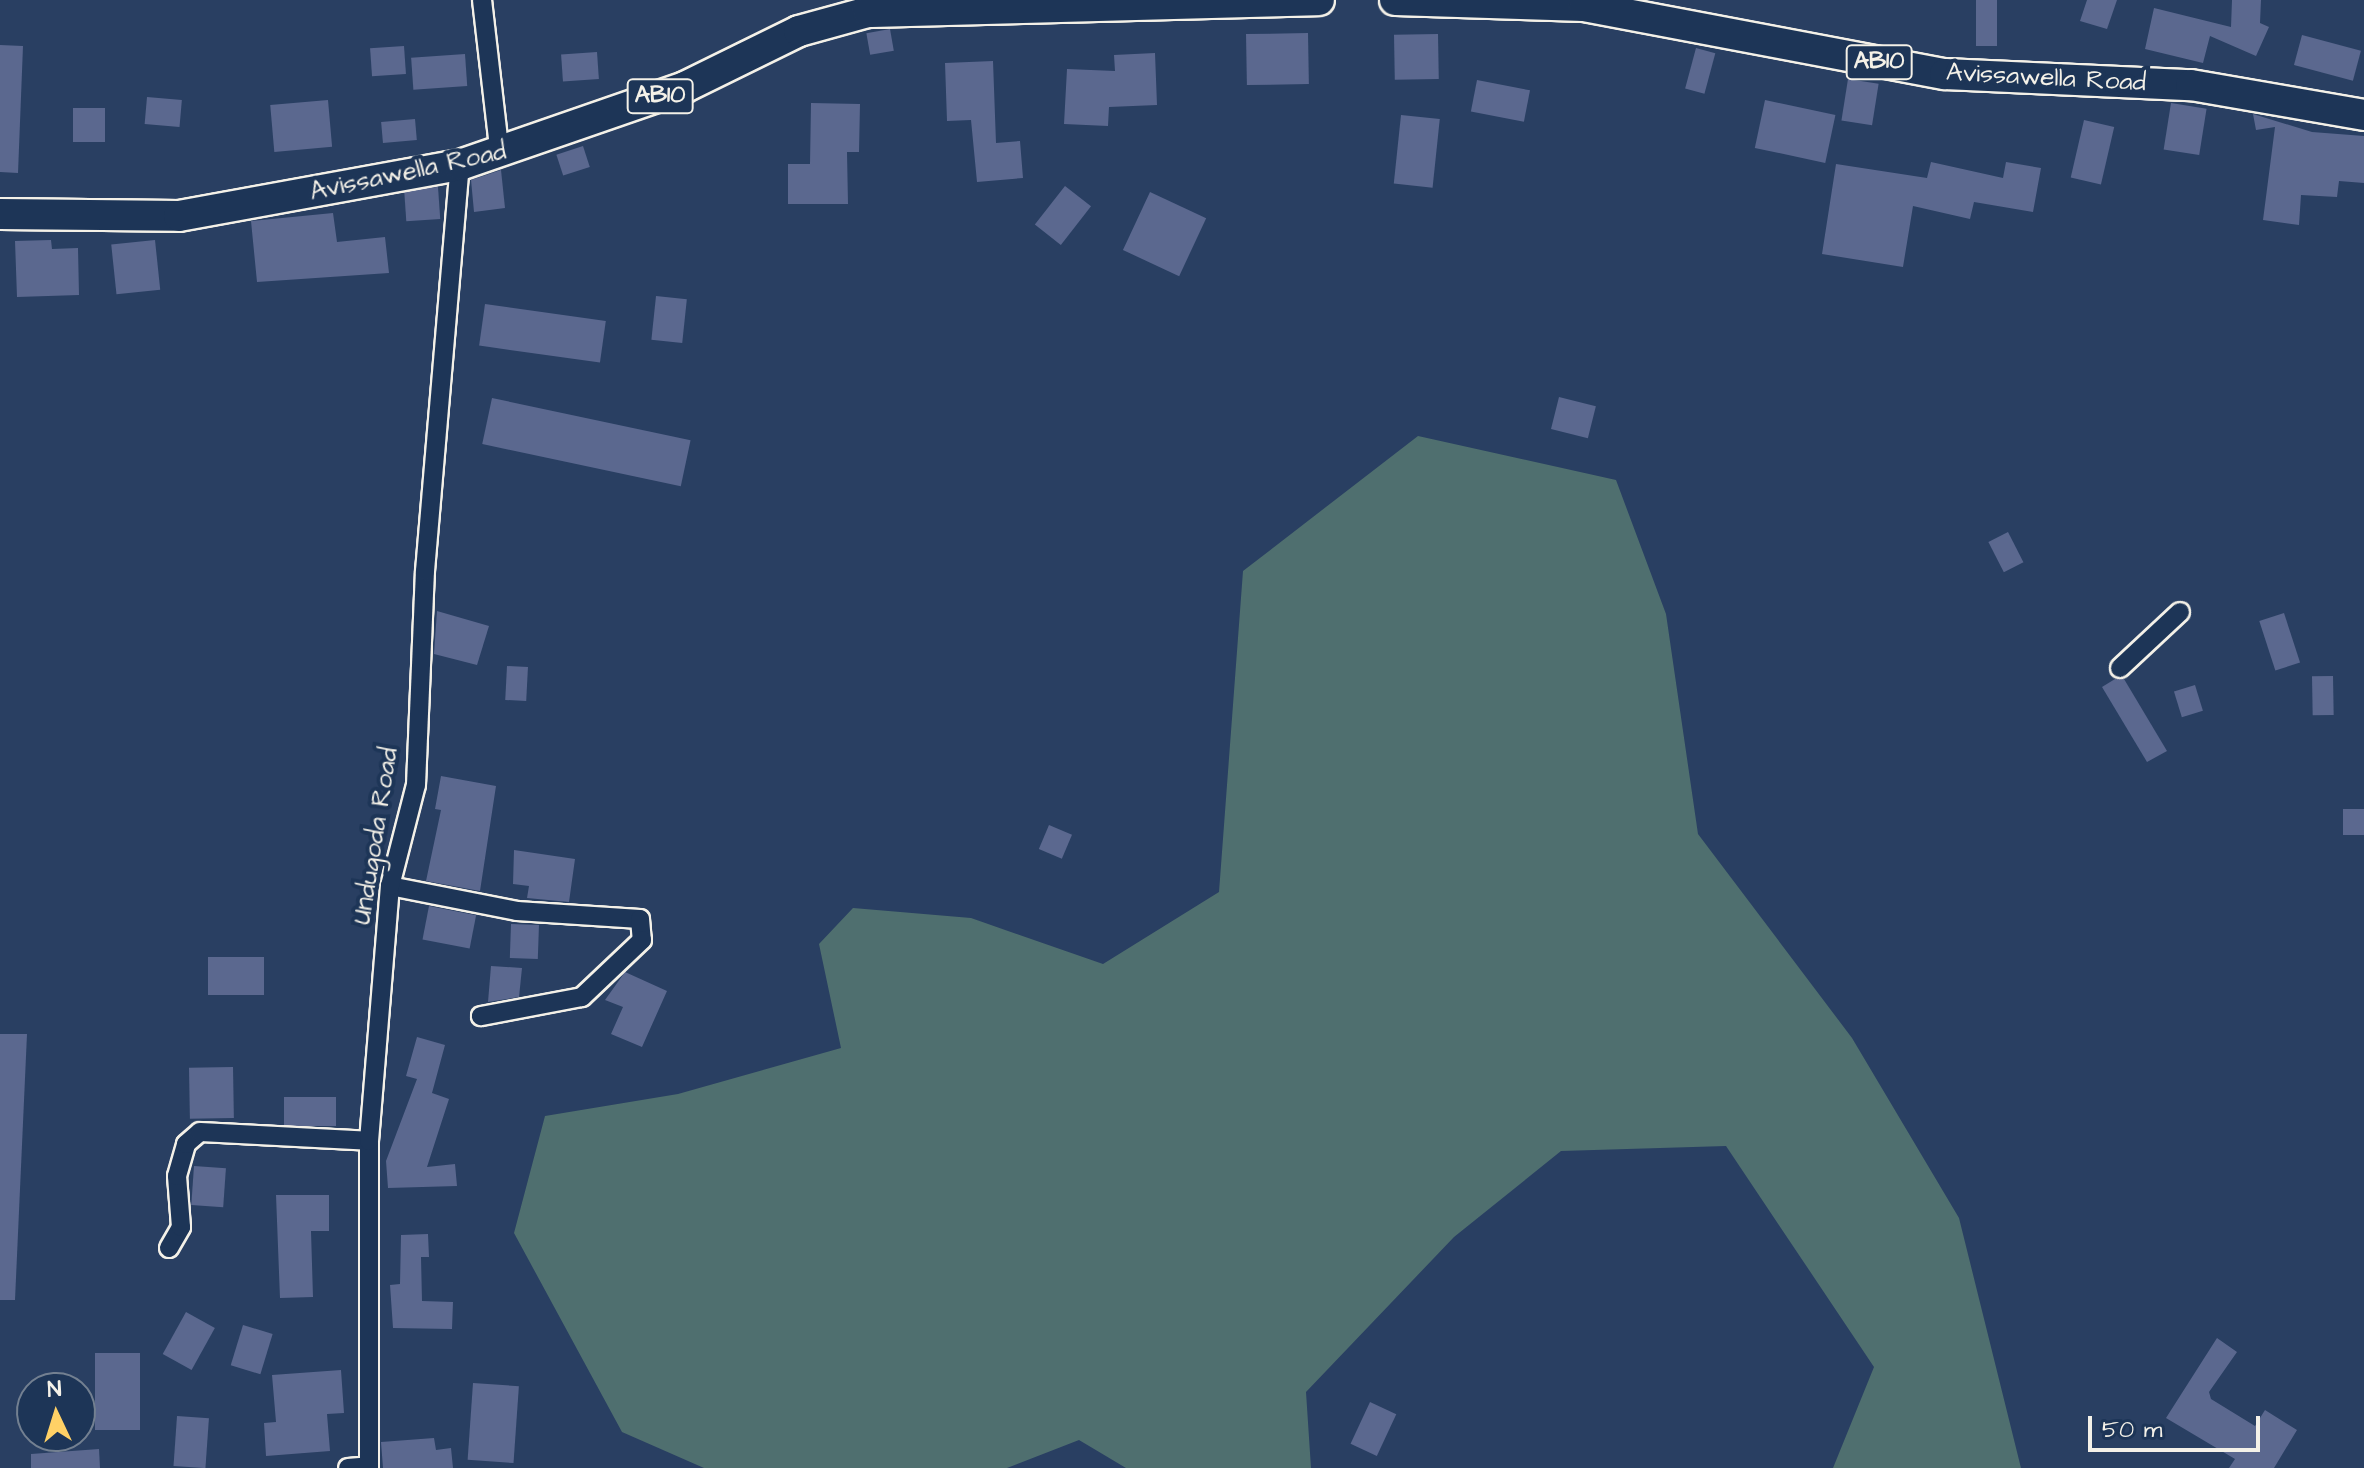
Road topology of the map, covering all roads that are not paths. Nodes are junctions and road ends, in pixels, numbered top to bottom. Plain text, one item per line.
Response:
1 (482, 0) edge
2 (1319, 0) edge
3 (1395, 0) edge
4 (866, 6) edge
5 (2364, 115) edge
6 (500, 155) junction
7 (460, 165) junction
8 (0, 214) edge
9 (2180, 612) dead end
10 (2120, 668) dead end
11 (390, 886) junction
12 (481, 1016) dead end
13 (369, 1141) junction
14 (169, 1248) dead end
15 (369, 1467) edge
16 (348, 1468) edge

1 - 6 street
2 - 4 main road, Avissawella Road / AB10
3 - 5 main road, Avissawella Road / AB10
4 - 6 main road, Avissawella Road / AB10
6 - 7 main road, Avissawella Road / AB10
7 - 8 main road, Avissawella Road / AB10
7 - 11 street, Undugoda Road
9 - 10 street
11 - 12 street
11 - 13 street, Undugoda Road
13 - 14 street
13 - 15 street, Undugoda Road
15 - 16 street

